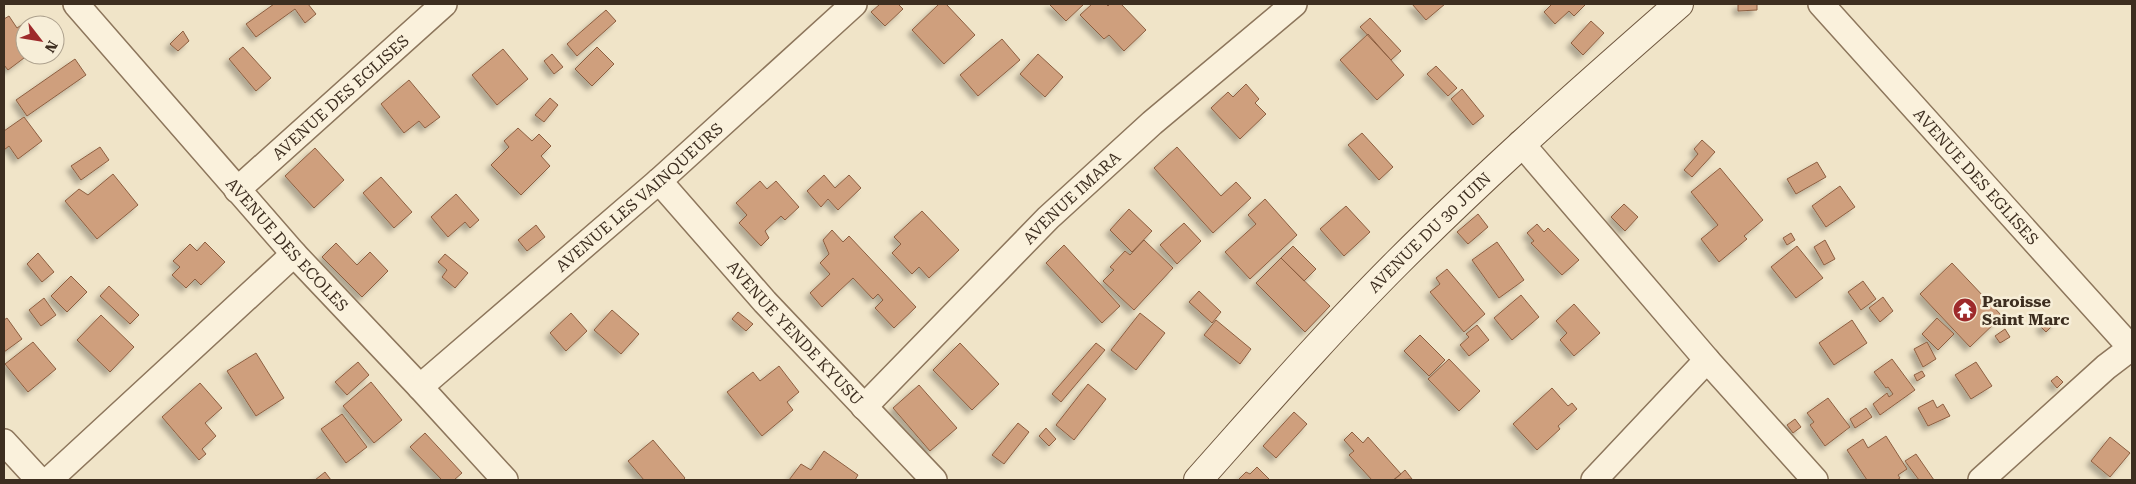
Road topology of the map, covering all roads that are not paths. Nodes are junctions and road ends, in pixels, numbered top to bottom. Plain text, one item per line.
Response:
1 (76, 4) edge
2 (444, 4) edge
3 (854, 4) edge
4 (1294, 4) edge
5 (1679, 4) edge
6 (1821, 4) edge
7 (1521, 142) junction
8 (659, 181) junction
9 (237, 190) junction
10 (294, 254) junction
11 (2132, 348) edge
12 (1707, 360) junction
13 (420, 386) junction
14 (864, 407) junction
15 (4, 442) edge
16 (26, 476) edge
17 (49, 480) edge
18 (505, 480) edge
19 (934, 480) edge
20 (1198, 480) edge
21 (1594, 480) edge
22 (1816, 480) edge
23 (1981, 480) edge

1 - 9 street, AVENUE DES ECOLES
2 - 9 street, AVENUE DES EGLISES
3 - 8 street, AVENUE LES VAINQUEURS
4 - 14 street, AVENUE IMARA
5 - 7 street, AVENUE DU 30 JUIN
6 - 11 street, AVENUE DES EGLISES
7 - 12 street
7 - 20 street, AVENUE DU 30 JUIN
8 - 13 street, AVENUE LES VAINQUEURS
8 - 14 street, AVENUE YENDE KYUSU
9 - 10 street, AVENUE DES ECOLES
10 - 13 street, AVENUE DES ECOLES
10 - 17 street
11 - 23 street
12 - 21 street
12 - 22 street
13 - 18 street, AVENUE DES ECOLES
14 - 19 street, AVENUE YENDE KYUSU
15 - 16 street

